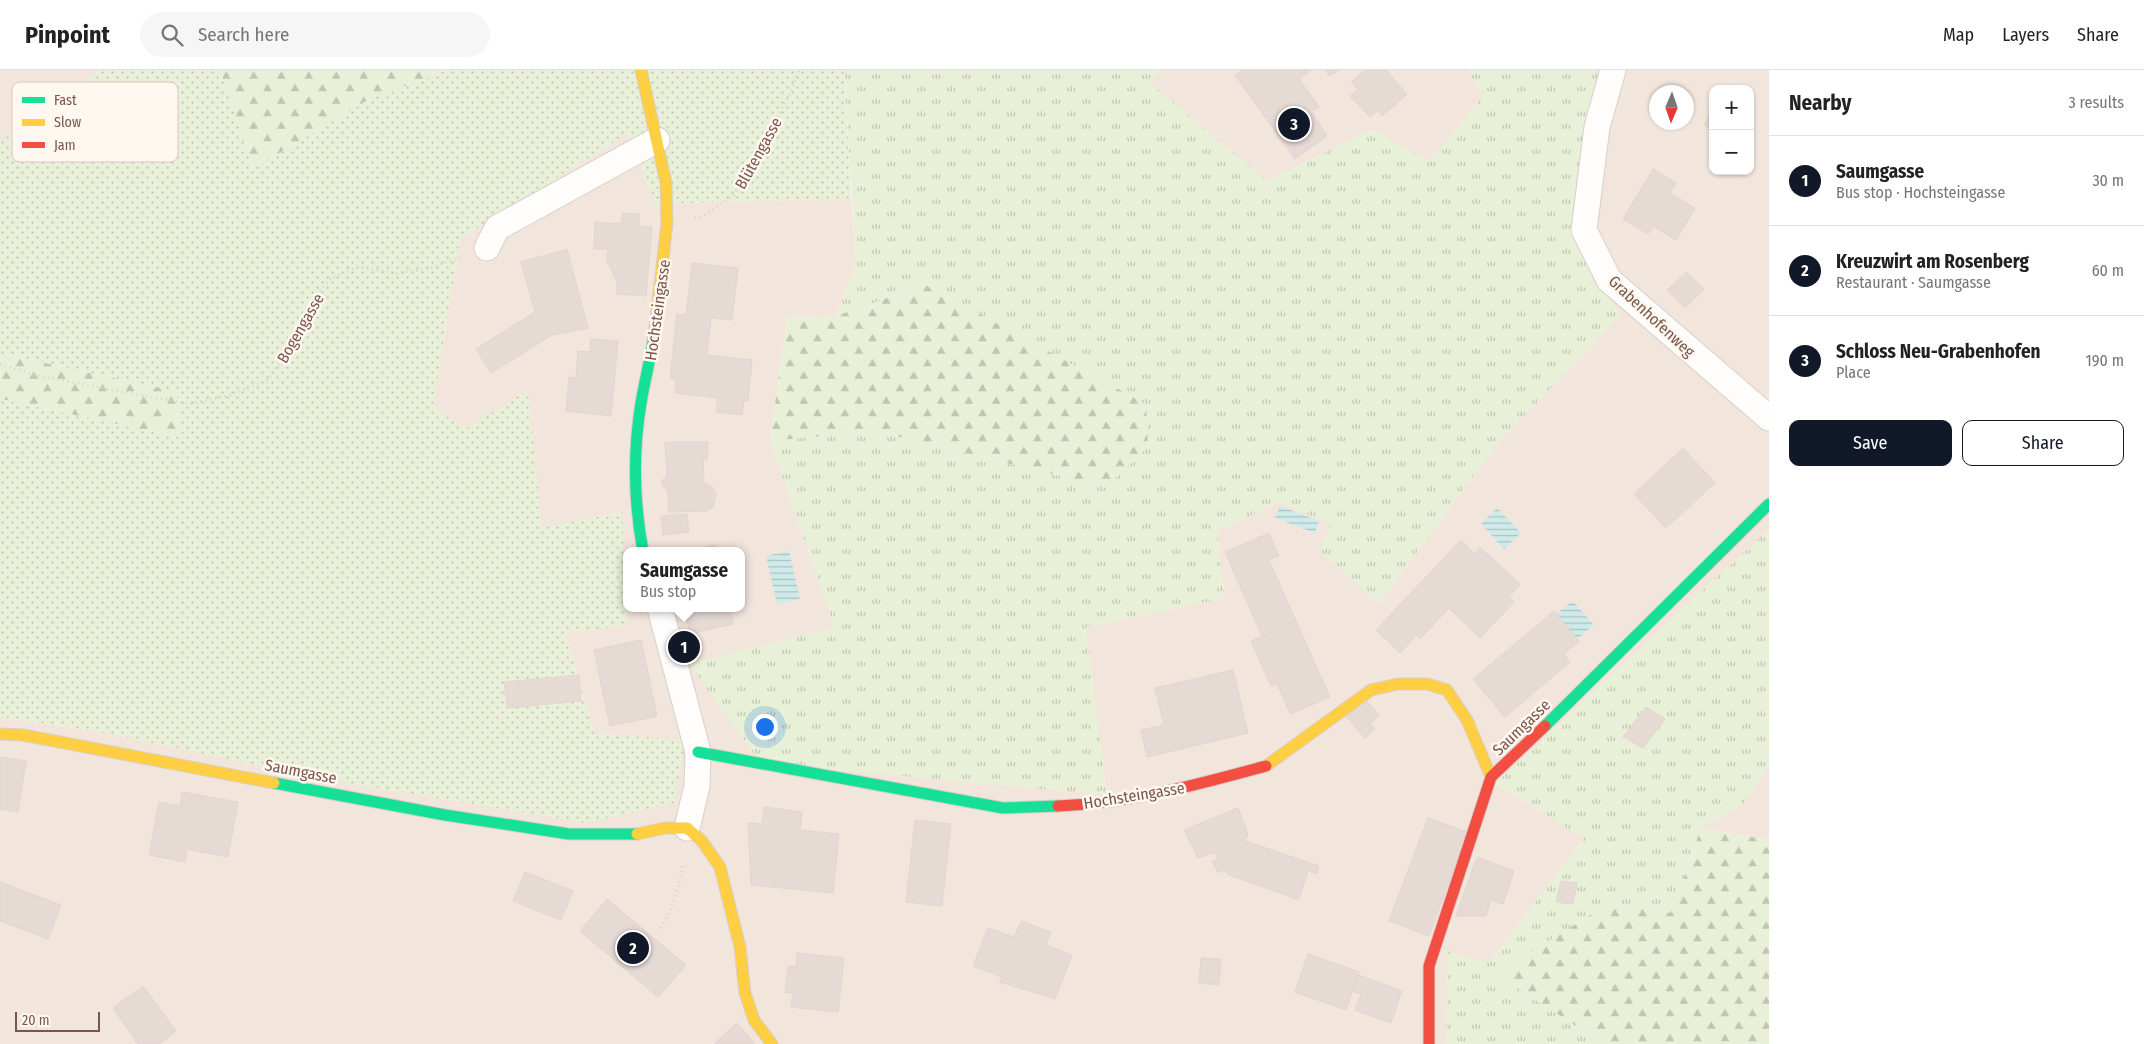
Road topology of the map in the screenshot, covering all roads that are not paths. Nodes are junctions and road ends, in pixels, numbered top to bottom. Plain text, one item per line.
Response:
1 (641, 70) edge
2 (1613, 70) edge
3 (657, 140) junction
4 (487, 248) road end
5 (1769, 418) edge
6 (1769, 504) edge
7 (642, 547) edge
8 (661, 612) edge
9 (0, 734) edge
10 (698, 752) junction
11 (1491, 777) junction
12 (687, 828) junction
13 (772, 1044) edge
14 (1429, 1044) edge

1 - 3 street, Hochsteingasse
2 - 5 street, Grabenhofenweg
3 - 4 street
3 - 7 street, Hochsteingasse
6 - 11 street, Saumgasse
8 - 10 street
9 - 12 street, Saumgasse
10 - 11 street, Hochsteingasse
10 - 12 street
11 - 14 street, Saumgasse
12 - 13 street

